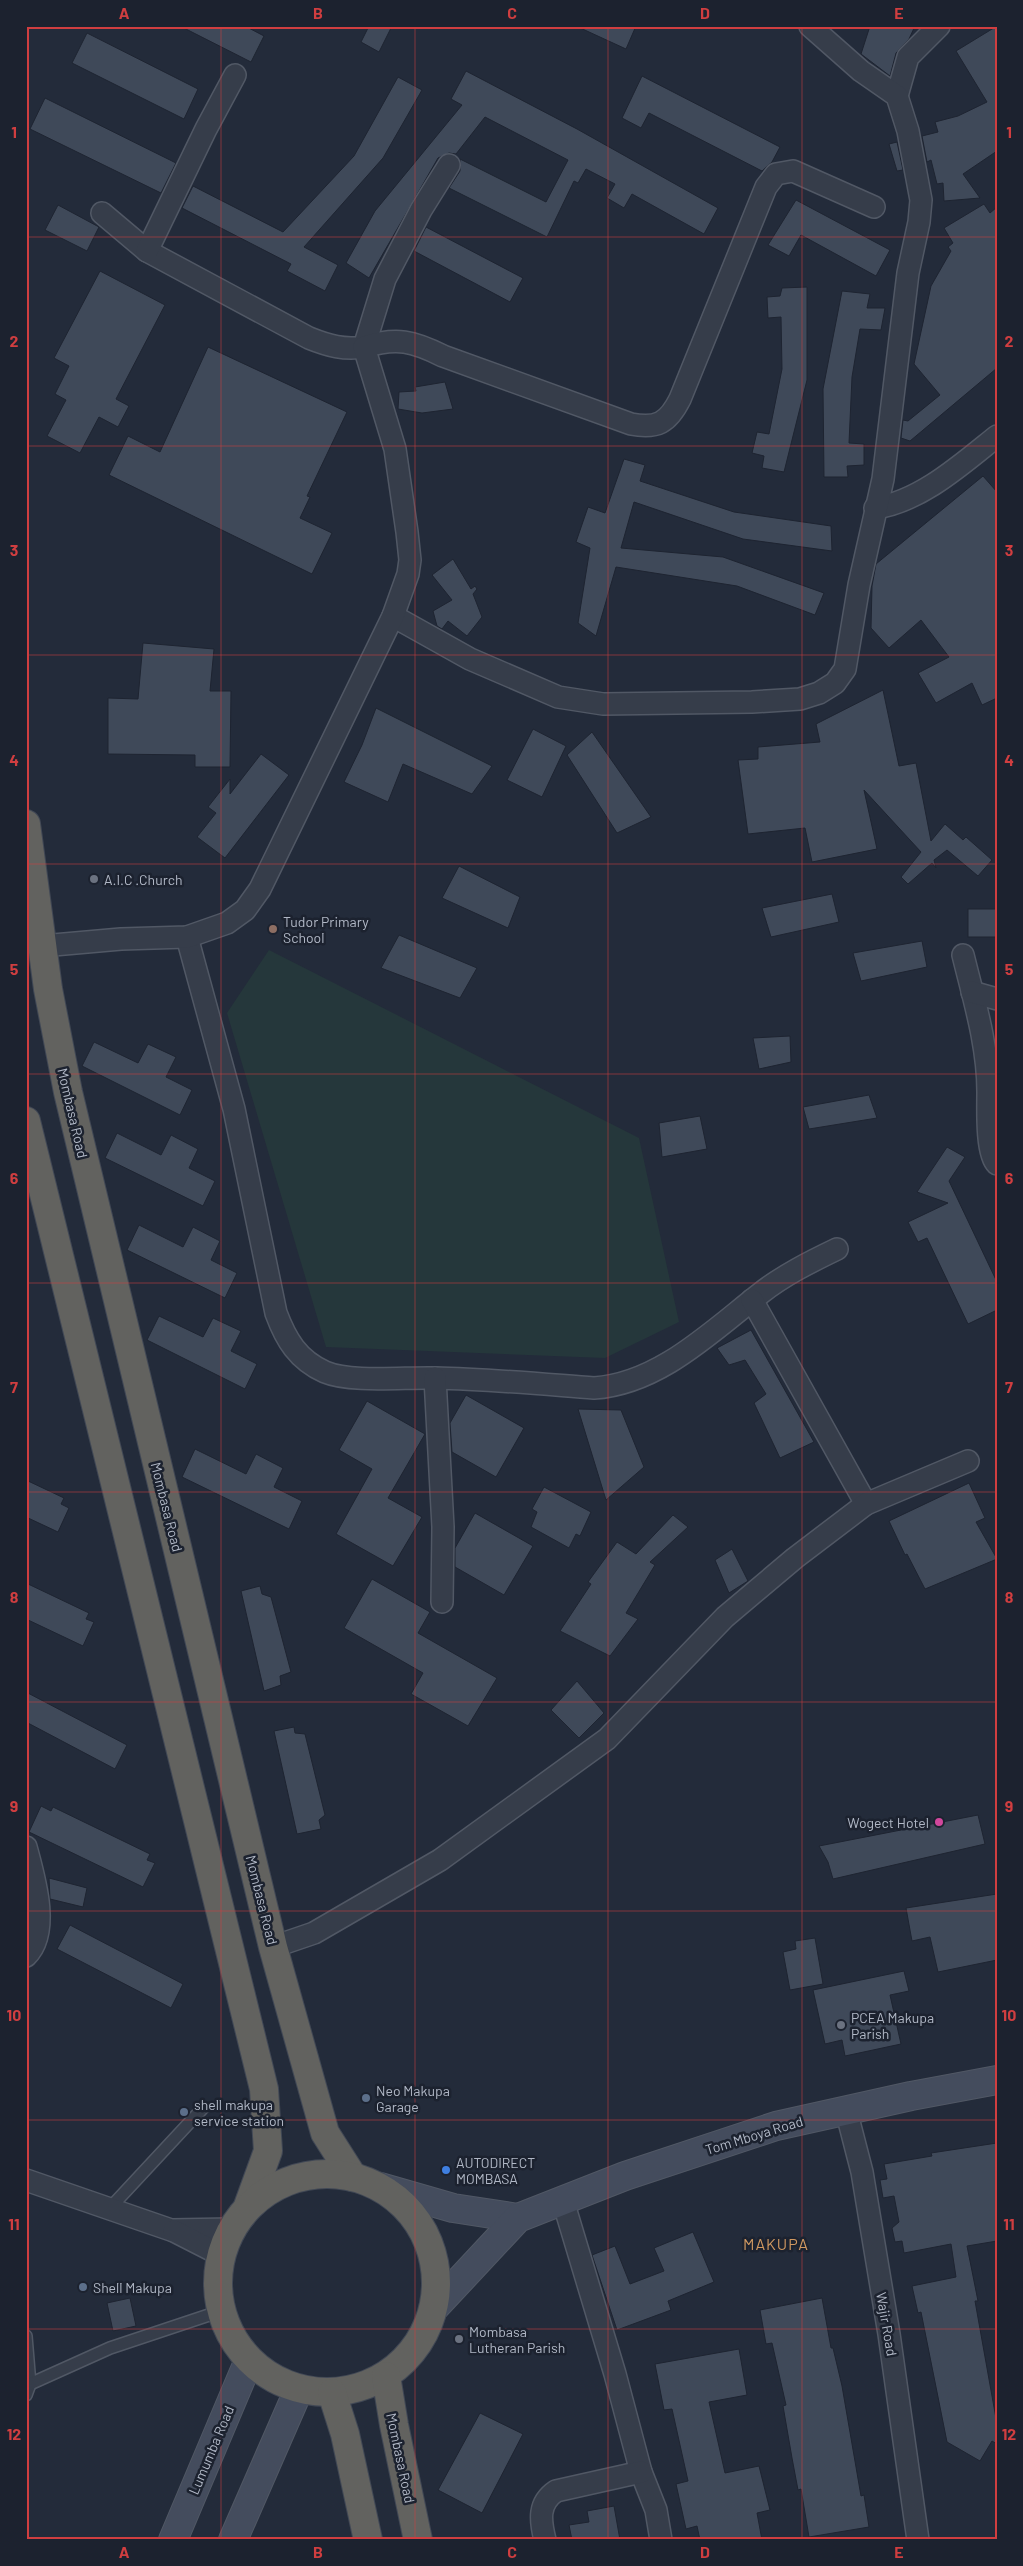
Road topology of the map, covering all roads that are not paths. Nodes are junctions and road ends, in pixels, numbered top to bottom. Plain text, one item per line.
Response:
1 (810, 26) edge
2 (939, 26) edge
3 (235, 75) dead end
4 (897, 96) junction
5 (449, 165) dead end
6 (874, 207) dead end
7 (102, 213) dead end
8 (147, 251) junction
9 (364, 347) junction
10 (997, 436) edge
11 (876, 508) junction
12 (393, 616) junction
13 (26, 824) edge
14 (187, 937) junction
15 (42, 946) junction
16 (963, 955) dead end
17 (972, 992) junction
18 (997, 998) edge
19 (26, 1121) edge
20 (997, 1164) edge
21 (837, 1249) dead end
22 (752, 1300) junction
23 (435, 1378) junction
24 (968, 1461) dead end
25 (866, 1504) junction
26 (442, 1602) dead end
27 (26, 1847) edge
28 (273, 1948) junction
29 (26, 1956) edge
30 (997, 2080) edge
31 (203, 2108) dead end
32 (846, 2110) junction
33 (353, 2177) junction
34 (26, 2180) edge
35 (380, 2187) junction
36 (563, 2201) junction
37 (248, 2206) junction
38 (110, 2208) junction
39 (518, 2218) junction
40 (231, 2229) junction
41 (171, 2230) junction
42 (221, 2255) junction
43 (434, 2308) junction
44 (221, 2311) junction
45 (26, 2336) edge
46 (249, 2360) junction
47 (386, 2376) junction
48 (30, 2384) junction
49 (299, 2389) junction
50 (332, 2393) junction
51 (26, 2395) edge
52 (641, 2472) junction
53 (173, 2540) edge
54 (233, 2540) edge
55 (368, 2540) edge
56 (418, 2540) edge
57 (545, 2540) edge
58 (662, 2540) edge
59 (918, 2540) edge

1 - 4 street
2 - 4 street
3 - 8 street
4 - 11 street
5 - 9 street
6 - 9 street
7 - 8 street
8 - 9 street
9 - 12 street
10 - 11 street
11 - 12 street
12 - 14 street
13 - 15 highway, Mombasa Road
14 - 15 street
14 - 23 street
15 - 28 highway, Mombasa Road
16 - 17 street
17 - 18 street
17 - 20 street
19 - 37 highway
21 - 22 street
22 - 23 street
22 - 25 street
23 - 26 street
24 - 25 street
25 - 28 street
27 - 29 street
28 - 33 highway, Mombasa Road
30 - 32 main road, Tom Mboya Road
31 - 38 lane
32 - 36 main road, Tom Mboya Road
32 - 59 street, Wajir Road
33 - 35 highway
33 - 37 highway
34 - 38 street
35 - 39 main road
35 - 43 highway
36 - 39 main road, Tom Mboya Road
36 - 52 street
37 - 40 highway
38 - 41 street
39 - 43 main road
40 - 41 street
40 - 42 highway
41 - 42 street
42 - 44 highway
43 - 47 highway
44 - 46 highway
44 - 48 lane
45 - 48 lane
46 - 49 highway
46 - 53 main road, Lumumba Road
47 - 50 highway
47 - 56 highway, Mombasa Road
48 - 51 lane
49 - 50 highway
49 - 54 main road
50 - 55 highway
52 - 57 street
52 - 58 street

